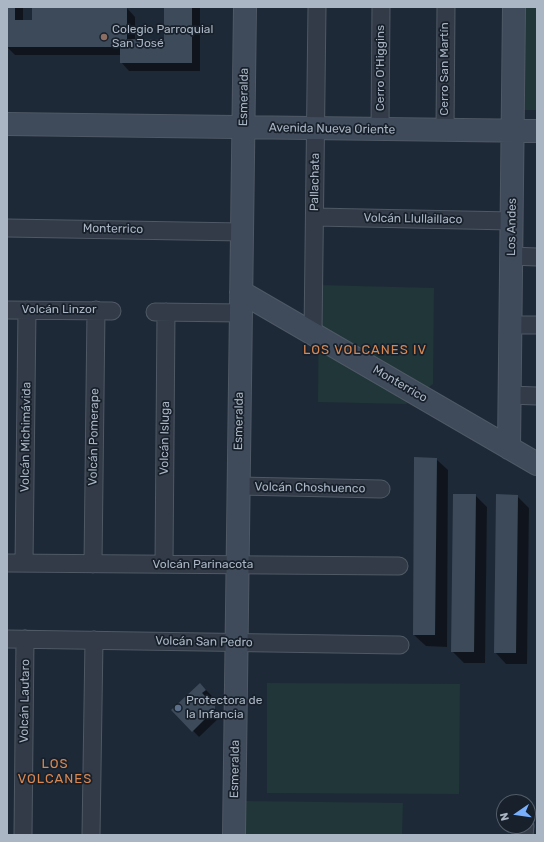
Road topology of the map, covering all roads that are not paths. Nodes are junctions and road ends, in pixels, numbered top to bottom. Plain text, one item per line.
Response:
1 (245, 7) edge
2 (318, 7) edge
3 (381, 7) edge
4 (446, 7) edge
5 (514, 7) edge
6 (7, 124) edge
7 (244, 128) junction
8 (316, 129) junction
9 (380, 129) junction
10 (445, 130) junction
11 (513, 131) junction
12 (537, 131) edge
13 (315, 217) junction
14 (512, 221) junction
15 (7, 228) edge
16 (242, 232) junction
17 (511, 256) junction
18 (537, 257) edge
19 (241, 302) junction
20 (7, 310) edge
21 (27, 310) junction
22 (104, 310) joint
23 (510, 325) junction
24 (537, 326) edge
25 (313, 333) junction
26 (509, 395) junction
27 (537, 396) edge
28 (509, 448) junction
29 (537, 464) edge
30 (238, 486) junction
31 (382, 489) dead end
32 (7, 563) edge
33 (24, 563) junction
34 (93, 564) junction
35 (164, 564) junction
36 (237, 565) junction
37 (399, 566) dead end
38 (7, 639) edge
39 (25, 639) junction
40 (94, 640) junction
41 (237, 642) junction
42 (400, 645) dead end
43 (23, 835) edge
44 (91, 835) edge
45 (234, 835) edge

1 - 7 street, Esmeralda
2 - 8 street, Pallachata
3 - 9 street, Cerro O'Higgins
4 - 10 street, Cerro San Martín
5 - 11 street, Los Andes
6 - 7 street, Avenida Nueva Oriente
7 - 8 street, Avenida Nueva Oriente
7 - 16 street, Esmeralda
8 - 9 street, Avenida Nueva Oriente
8 - 13 street, Pallachata
9 - 10 street, Avenida Nueva Oriente
10 - 11 street, Avenida Nueva Oriente
11 - 12 street, Avenida Nueva Oriente
11 - 14 street, Los Andes
13 - 14 street, Volcán Llullaillaco
13 - 25 street, Pallachata
14 - 17 street, Los Andes
15 - 16 street, Monterrico
16 - 19 street, Esmeralda
17 - 18 street
17 - 23 street, Los Andes
19 - 25 street, Monterrico
19 - 30 street, Esmeralda
19 - 35 street, Volcán Isluga
20 - 21 street, Volcán Linzor
21 - 22 street, Volcán Linzor
21 - 33 street, Volcán Michimávida
22 - 34 street, Volcán Pomerape
23 - 24 street
23 - 26 street, Los Andes
25 - 28 street, Monterrico
26 - 27 street
26 - 28 street, Los Andes
28 - 29 street, Monterrico
30 - 31 street, Volcán Choshuenco
30 - 36 street, Esmeralda
32 - 33 street, Volcán Parinacota
33 - 34 street, Volcán Parinacota
34 - 35 street, Volcán Parinacota
35 - 36 street, Volcán Parinacota
36 - 37 street, Volcán Parinacota
36 - 41 street, Esmeralda
38 - 39 street, Volcán San Pedro
39 - 40 street, Volcán San Pedro
39 - 43 street, Volcán Lautaro
40 - 41 street, Volcán San Pedro
40 - 44 street
41 - 42 street, Volcán San Pedro
41 - 45 street, Esmeralda

